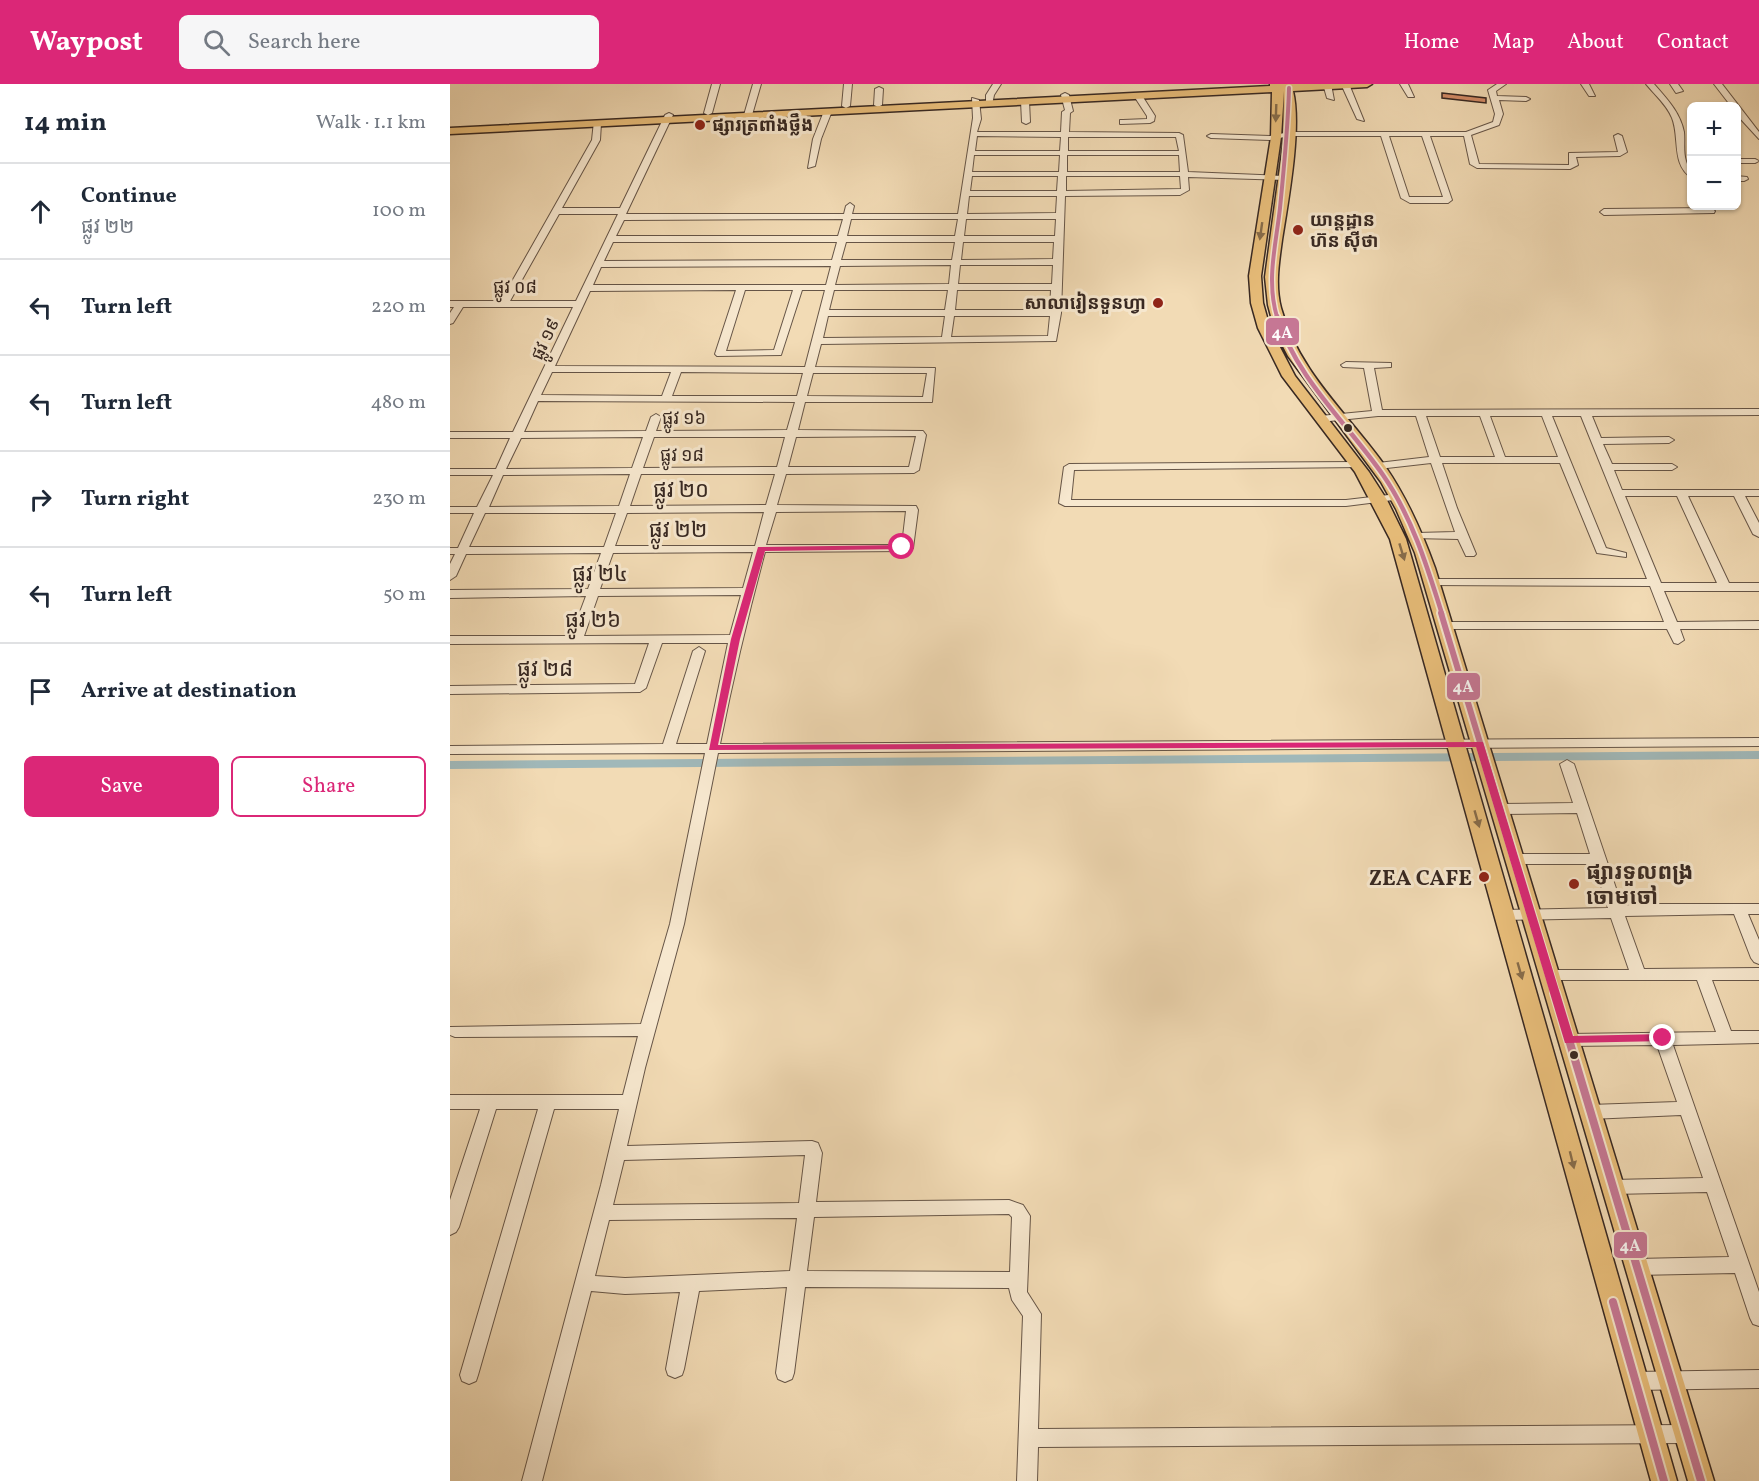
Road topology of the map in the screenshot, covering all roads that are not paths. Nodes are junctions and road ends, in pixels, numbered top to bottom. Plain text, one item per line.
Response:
1 (716, 84) edge
2 (758, 84) edge
3 (848, 84) edge
4 (997, 84) edge
5 (1367, 84) edge
6 (1404, 84) edge
7 (1502, 84) edge
8 (1585, 84) edge
9 (1650, 84) edge
10 (1718, 84) edge
11 (1288, 85) edge
12 (1328, 85) edge
13 (1345, 85) edge
14 (1251, 87) edge
15 (1275, 87) edge
16 (879, 89) dead end
17 (1592, 94) dead end
18 (1411, 95) dead end
19 (1138, 96) junction
20 (1064, 97) junction
21 (1331, 98) dead end
22 (1495, 98) junction
23 (1526, 99) dead end
24 (989, 101) junction
25 (1025, 101) junction
26 (1732, 102) edge
27 (878, 105) junction
28 (846, 106) junction
29 (975, 109) junction
30 (828, 111) junction
31 (708, 113) junction
32 (749, 113) junction
33 (669, 117) junction
34 (1361, 119) dead end
35 (1741, 120) edge
36 (1759, 120) edge
37 (1026, 122) dead end
38 (1123, 122) dead end
39 (597, 123) junction
40 (1228, 126) dead end
41 (450, 128) edge
42 (973, 134) junction
43 (1065, 134) junction
44 (1289, 134) junction
45 (1384, 134) junction
46 (1467, 134) junction
47 (1425, 135) junction
48 (1211, 136) dead end
49 (1229, 136) junction
50 (1618, 136) dead end
51 (1275, 137) junction
52 (1759, 137) edge
53 (970, 153) junction
54 (1063, 153) junction
55 (1183, 153) junction
56 (1741, 161) edge
57 (1755, 162) dead end
58 (1687, 164) edge
59 (811, 166) dead end
60 (1063, 173) junction
61 (968, 174) junction
62 (1184, 174) junction
63 (1270, 177) junction
64 (1285, 178) junction
65 (965, 194) junction
66 (1062, 194) junction
67 (1687, 209) edge
68 (1710, 210) edge
69 (556, 211) junction
70 (849, 211) junction
71 (1604, 212) dead end
72 (622, 214) junction
73 (962, 216) junction
74 (1060, 216) junction
75 (1717, 220) dead end
76 (610, 239) junction
77 (842, 239) junction
78 (959, 239) junction
79 (1060, 239) junction
80 (1058, 262) junction
81 (836, 263) junction
82 (956, 263) junction
83 (598, 264) junction
84 (1254, 286) junction
85 (1271, 286) junction
86 (1057, 287) junction
87 (587, 288) junction
88 (741, 288) junction
89 (798, 288) junction
90 (830, 288) junction
91 (952, 288) junction
92 (455, 304) edge
93 (504, 304) junction
94 (579, 304) junction
95 (824, 313) junction
96 (1056, 313) junction
97 (949, 314) junction
98 (450, 321) edge
99 (1260, 322) junction
100 (1278, 322) junction
101 (817, 341) junction
102 (946, 341) junction
103 (1346, 365) dead end
104 (1368, 365) junction
105 (1388, 365) dead end
106 (549, 369) junction
107 (678, 369) junction
108 (809, 370) junction
109 (534, 398) junction
110 (666, 399) junction
111 (801, 400) junction
112 (1759, 412) edge
113 (1378, 413) junction
114 (1420, 413) junction
115 (1484, 414) junction
116 (1546, 414) junction
117 (1586, 414) junction
118 (1338, 416) junction
119 (656, 417) dead end
120 (1320, 419) junction
121 (790, 434) junction
122 (450, 435) edge
123 (517, 435) junction
124 (650, 435) junction
125 (1669, 440) dead end
126 (1597, 441) junction
127 (1434, 460) junction
128 (1501, 460) junction
129 (1565, 460) junction
130 (1358, 465) junction
131 (1378, 466) junction
132 (1672, 467) dead end
133 (1608, 468) junction
134 (914, 470) joint
135 (637, 471) junction
136 (780, 471) junction
137 (450, 472) edge
138 (500, 472) junction
139 (1618, 493) junction
140 (1681, 493) junction
141 (1738, 493) junction
142 (1759, 493) edge
143 (1397, 496) junction
144 (1378, 499) junction
145 (772, 508) junction
146 (623, 509) junction
147 (450, 510) edge
148 (482, 510) junction
149 (1759, 534) edge
150 (1463, 535) junction
151 (1417, 536) junction
152 (761, 548) junction
153 (907, 548) joint
154 (609, 549) junction
155 (456, 551) edge
156 (1470, 554) dead end
157 (1622, 555) dead end
158 (450, 576) edge
159 (1433, 583) junction
160 (1655, 585) junction
161 (1725, 587) junction
162 (1759, 587) edge
163 (750, 591) junction
164 (593, 592) junction
165 (450, 594) edge
166 (1672, 625) junction
167 (1759, 625) edge
168 (1445, 626) junction
169 (657, 639) junction
170 (735, 639) junction
171 (450, 640) edge
172 (576, 640) junction
173 (1678, 640) dead end
174 (699, 651) dead end
175 (450, 690) edge
176 (1759, 742) edge
177 (669, 748) junction
178 (450, 750) edge
179 (1482, 753) junction
180 (1458, 754) junction
181 (711, 755) junction
182 (1567, 764) dead end
183 (1582, 808) junction
184 (1500, 809) junction
185 (1515, 859) junction
186 (1599, 859) junction
187 (1739, 909) junction
188 (1759, 909) edge
189 (1617, 912) junction
190 (1532, 914) junction
191 (1504, 915) junction
192 (1759, 958) edge
193 (1702, 974) junction
194 (1759, 974) edge
195 (1638, 975) junction
196 (1550, 976) junction
197 (647, 1030) junction
198 (455, 1031) dead end
199 (1759, 1037) edge
200 (1663, 1038) junction
201 (1726, 1038) junction
202 (1569, 1040) junction
203 (450, 1102) edge
204 (490, 1102) junction
205 (548, 1102) junction
206 (629, 1102) junction
207 (1687, 1108) junction
208 (1590, 1112) junction
209 (616, 1153) junction
210 (1713, 1185) junction
211 (1612, 1187) junction
212 (807, 1210) junction
213 (602, 1213) junction
214 (450, 1227) edge
215 (1741, 1265) junction
216 (1636, 1267) junction
217 (798, 1280) junction
218 (1018, 1280) junction
219 (585, 1283) junction
220 (691, 1283) junction
221 (1759, 1318) edge
222 (675, 1369) dead end
223 (785, 1373) dead end
224 (469, 1375) dead end
225 (1759, 1379) edge
226 (1669, 1380) junction
227 (1635, 1381) junction
228 (1686, 1434) junction
229 (1651, 1435) junction
230 (1028, 1438) junction
231 (532, 1481) edge
232 (1027, 1481) edge
233 (1664, 1481) edge
234 (1701, 1481) edge

1 - 31 street
2 - 32 street
3 - 28 street
4 - 24 street
5 - 13 main road
6 - 18 street
7 - 22 street
8 - 17 street
9 - 58 street
10 - 26 street
11 - 12 main road
11 - 15 main road
11 - 44 main road
12 - 13 main road
12 - 21 street
13 - 34 street
14 - 15 main road
14 - 19 main road
14 - 20 main road
15 -> 51 main road
16 - 27 street
19 - 20 main road
19 - 38 street
20 - 24 main road
20 - 25 main road
20 - 43 street
22 - 23 street
22 - 46 street
24 - 25 main road
24 - 29 main road
25 - 37 street
27 - 28 main road
27 - 29 main road
28 - 32 main road
29 - 30 main road
29 - 42 street
30 - 32 main road
30 - 59 street
31 - 32 main road
31 - 33 main road
32 - 33 main road
33 - 39 main road
33 - 41 main road
33 - 72 street, ផ្លូវ ១៩
35 - 36 street
35 - 52 street
39 - 41 main road
39 - 69 street
40 - 49 street
42 - 43 street
42 - 53 street
43 - 54 street
43 - 55 street
44 - 45 street
44 - 51 street
44 - 64 main road
45 - 47 street
45 - 47 street
46 - 47 street
46 - 50 street
48 - 49 street
49 - 51 street
51 - 63 main road
53 - 54 street
53 - 61 street
54 - 55 street
54 - 60 street
55 - 62 street
56 - 57 street
60 - 61 street
60 - 62 street
60 - 66 street
61 - 65 street
62 - 63 street
62 - 66 street
63 - 64 street
63 -> 84 main road
64 - 85 main road
65 - 66 street
65 - 73 street
66 - 74 street
67 - 71 street
68 - 75 street
69 - 72 street
69 - 93 street
70 - 72 street
70 - 73 street
70 - 77 street
72 - 76 street, ផ្លូវ ១៩
73 - 74 street
73 - 78 street
74 - 79 street
76 - 77 street
76 - 83 street, ផ្លូវ ១៩
77 - 78 street
77 - 81 street
78 - 79 street
78 - 82 street
79 - 80 street
80 - 82 street
80 - 86 street
81 - 82 street
81 - 83 street
81 - 90 street
82 - 91 street
83 - 87 street, ផ្លូវ ១៩
84 - 85 main road
84 - 99 main road
85 - 100 main road
86 - 91 street
86 - 96 street
87 - 88 street
87 - 94 street, ផ្លូវ ១៩
88 - 89 street
88 - 89 street
89 - 90 street
90 - 91 street
90 - 95 street
91 - 97 street
92 - 93 street, ផ្លូវ ០៨
92 - 98 street
93 - 94 street, ផ្លូវ ០៨
94 - 106 street, ផ្លូវ ១៩
95 - 97 street
95 - 101 street
96 - 97 street
96 - 102 street
97 - 102 street
99 - 100 main road
99 - 120 main road
100 - 118 main road
101 - 102 street
101 - 108 street
103 - 104 street
104 - 105 street
104 - 113 street
106 - 107 street
106 - 109 street, ផ្លូវ ១៩
107 - 108 street
107 - 110 street
108 - 111 street
108 - 111 street
109 - 110 street
109 - 123 street, ផ្លូវ ១៩
110 - 111 street
111 - 121 street
112 - 117 street
113 - 114 street
113 - 118 street
114 - 115 street
114 - 127 street
115 - 116 street
115 - 128 street
116 - 117 street
116 - 129 street
117 - 126 street
118 - 120 street
118 - 131 main road
119 - 124 street
120 - 130 main road
121 - 124 street, ផ្លូវ ១៦
121 - 134 street, ផ្លូវ ១៦
121 - 136 street
122 - 123 street, ផ្លូវ ១៦
123 - 124 street, ផ្លូវ ១៦
123 - 138 street, ផ្លូវ ១៩
124 - 135 street
125 - 126 street
126 - 133 street
127 - 128 street
127 - 131 street
127 - 150 street
128 - 129 street
129 - 157 street
130 - 144 main road
130 - 144 street
131 - 143 main road
132 - 133 street
133 - 139 street
134 - 136 street, ផ្លូវ ១៨
135 - 136 street, ផ្លូវ ១៨
135 - 138 street, ផ្លូវ ១៨
135 - 146 street
136 - 145 street
137 - 138 street, ផ្លូវ ១៨
138 - 148 street, ផ្លូវ ១៩
139 - 140 street
139 - 160 street
140 - 141 street
140 - 161 street
141 - 142 street
141 - 149 street
143 - 144 street
143 - 151 main road
144 -> 180 main road
145 - 146 street, ផ្លូវ ២០
145 - 152 street
145 - 153 street, ផ្លូវ ២០
146 - 148 street, ផ្លូវ ២០
146 - 154 street
147 - 148 street, ផ្លូវ ២០
148 - 155 street, ផ្លូវ ១៩
150 - 151 street
150 - 156 street
151 - 159 main road
152 - 153 street, ផ្លូវ ២២
152 - 154 street, ផ្លូវ ២២
152 - 163 street
154 - 155 street, ផ្លូវ ២២
154 - 164 street
155 - 158 street, ផ្លូវ ១៩
159 - 160 street
159 - 168 main road
160 - 161 street
160 - 166 street
161 - 162 street
163 - 164 street, ផ្លូវ ២៤
163 - 170 street
164 - 165 street, ផ្លូវ ២៤
164 - 172 street
166 - 167 street
166 - 168 street
166 - 173 street
168 - 179 main road
169 - 170 street, ផ្លូវ ២៦
169 - 172 street, ផ្លូវ ២៦
169 - 175 street, ផ្លូវ ២៨
170 - 181 street
171 - 172 street, ផ្លូវ ២៦
174 - 177 street
176 - 179 street
177 - 178 street
177 - 181 street
179 - 180 street
179 - 184 main road
180 - 181 street
180 -> 191 main road
181 - 197 street
182 - 183 street
183 - 184 street
183 - 186 street
184 - 185 main road
185 - 186 street
185 - 190 main road
186 - 189 street
187 - 188 street
187 - 189 street
187 - 192 street
189 - 190 street
189 - 195 street
190 - 191 street
190 - 196 main road
191 -> 227 main road
193 - 194 street
193 - 195 street
193 - 201 street
195 - 196 street
196 - 202 main road
197 - 198 street
197 - 206 street
199 - 201 street
200 - 201 street
200 - 202 street
200 - 207 street
202 - 208 main road
203 - 204 street
204 - 205 street
204 - 214 street
205 - 206 street
205 - 224 street
206 - 209 street
207 - 208 street
207 - 210 street
208 - 211 main road
209 - 212 street
209 - 213 street
210 - 211 street
210 - 215 street
211 - 216 main road
212 - 213 street
212 - 217 street
212 - 218 street
213 - 219 street
215 - 216 street
215 - 221 street
216 - 226 main road
217 - 218 street
217 - 220 street
217 - 223 street
218 - 230 street
219 - 220 street
219 - 231 street
220 - 222 street
225 - 226 street
226 - 227 street
226 - 228 main road
227 - 229 main road
228 - 229 street
228 - 234 main road
229 - 230 street
229 - 233 main road
230 - 232 street

